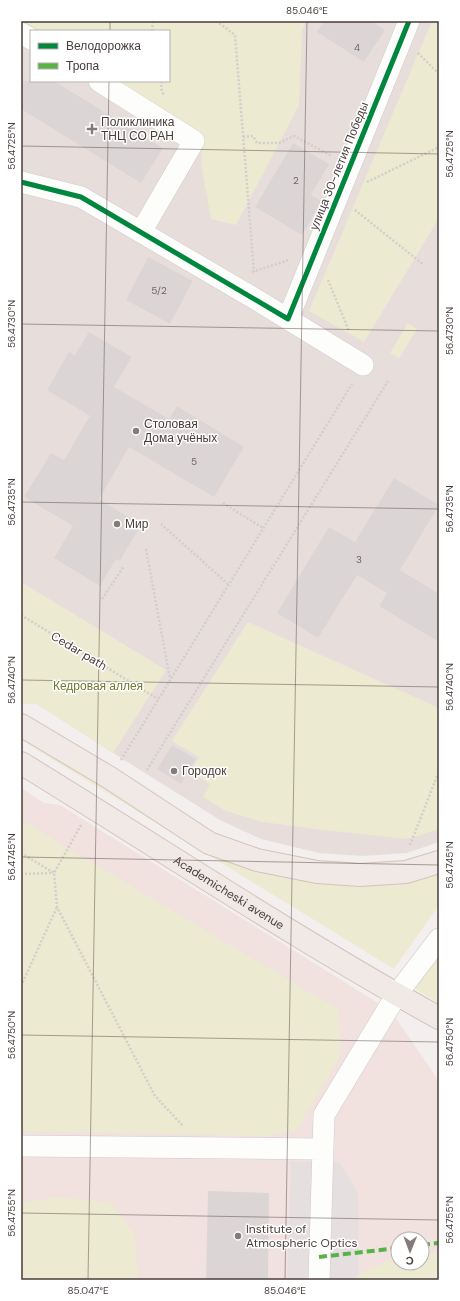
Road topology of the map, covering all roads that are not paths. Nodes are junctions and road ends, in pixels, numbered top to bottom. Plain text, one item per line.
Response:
1 (406, 29) edge
2 (21, 33) edge
3 (30, 38) edge
4 (101, 82) edge
5 (21, 182) edge
6 (141, 232) junction
7 (288, 319) junction
8 (363, 365) road end
9 (21, 725) edge
10 (21, 763) edge
11 (439, 862) edge
12 (439, 939) edge
13 (397, 994) junction
14 (439, 1018) edge
15 (21, 1146) edge
16 (323, 1149) junction
17 (319, 1280) edge

1 - 7 street, улица 30-летия Победы
2 - 3 street
4 - 6 street
5 - 6 street
6 - 7 street
7 - 8 street
9 - 11 main road
10 - 13 main road, Academicheski avenue
12 - 13 street
13 - 14 main road, Academicheski avenue
13 - 16 street
15 - 16 street
16 - 17 street

